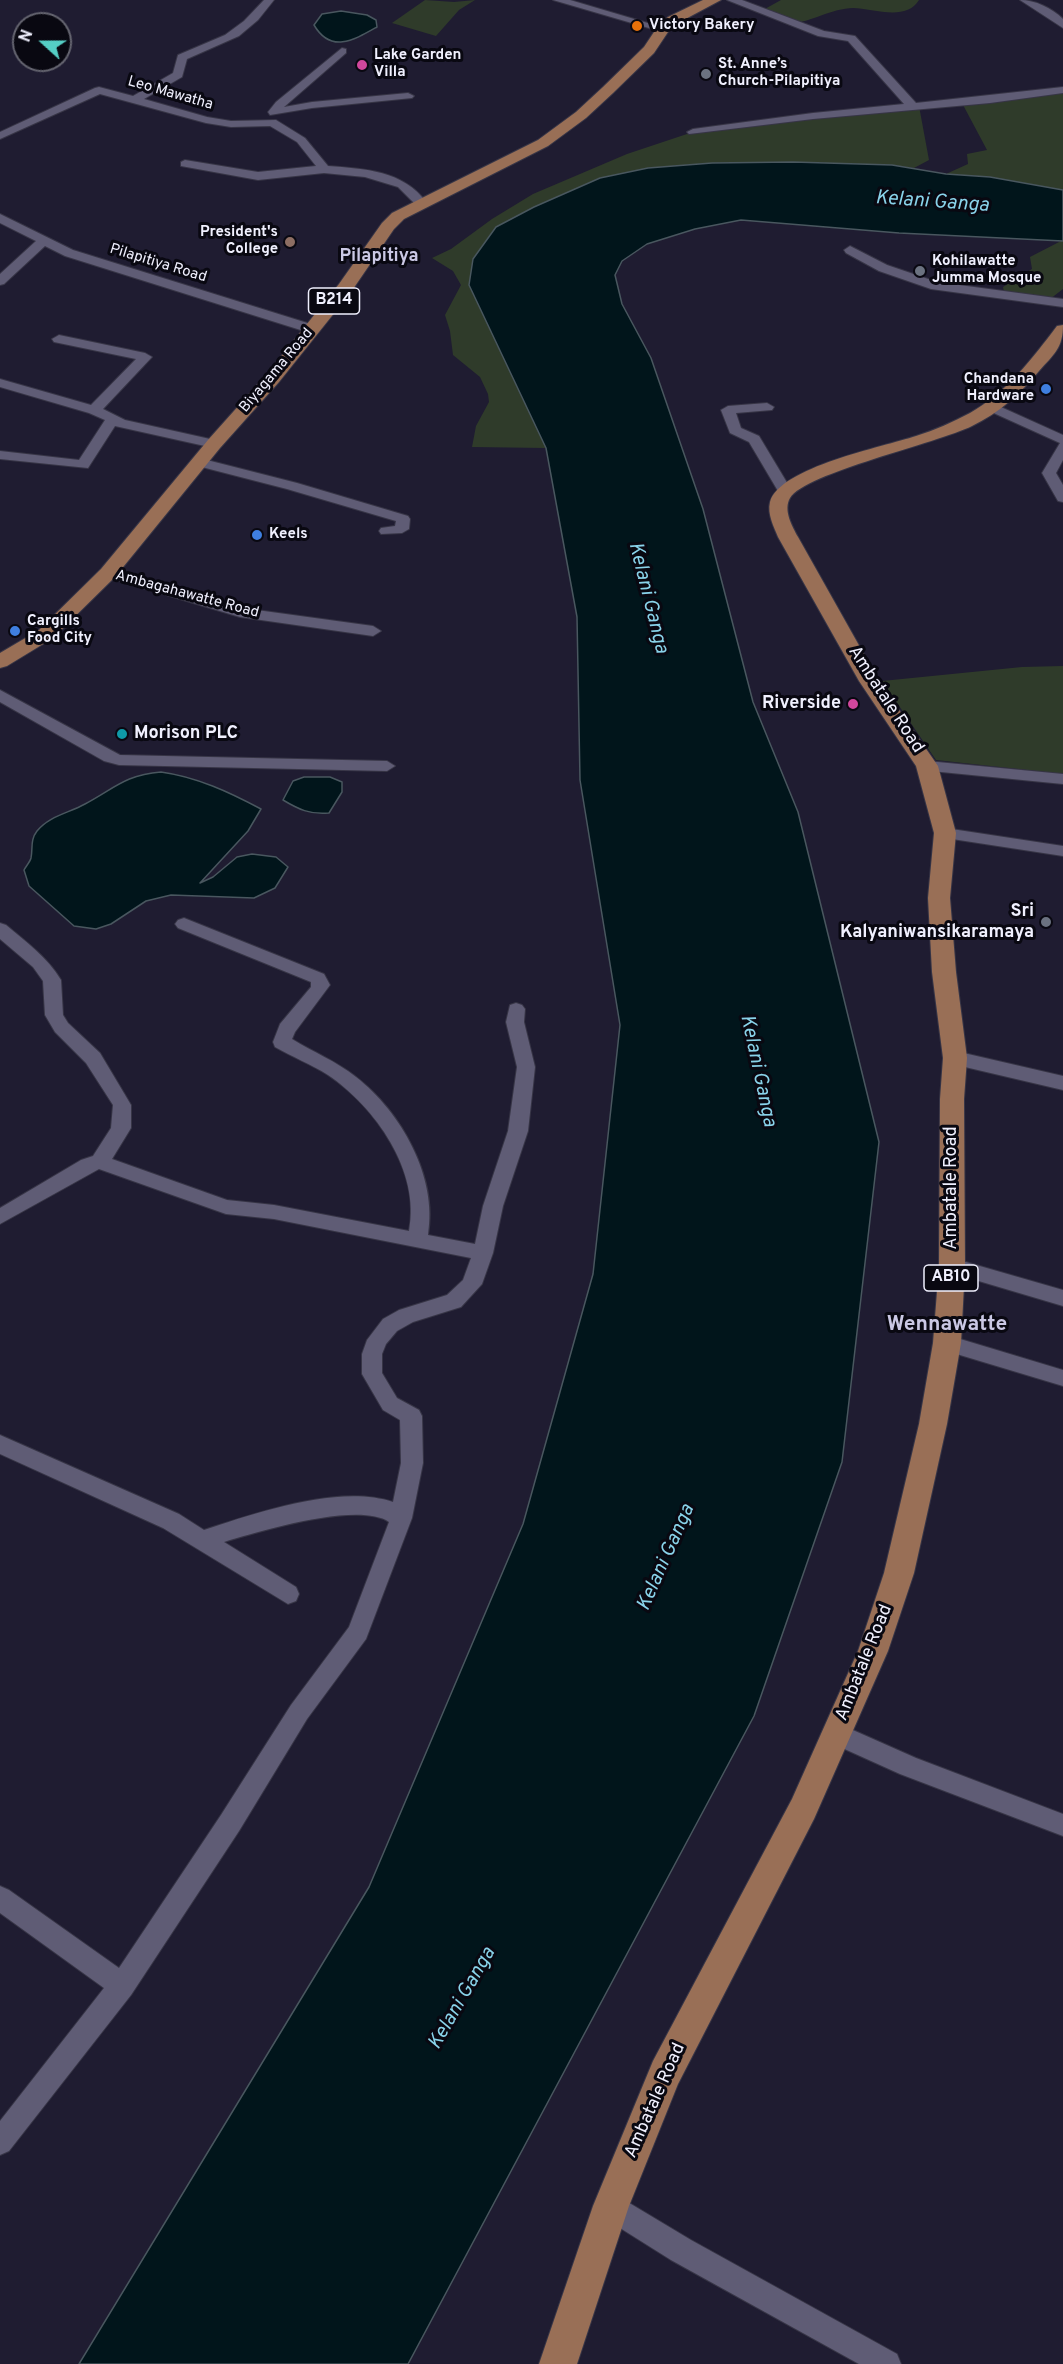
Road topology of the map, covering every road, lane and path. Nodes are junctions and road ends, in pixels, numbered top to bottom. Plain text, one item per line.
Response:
1 (269, 0) edge
2 (558, 0) edge
3 (714, 0) edge
4 (732, 0) edge
5 (1025, 0) edge
6 (1063, 24) edge
7 (663, 29) junction
8 (342, 51) dead end
9 (1063, 90) edge
10 (408, 96) dead end
11 (136, 99) junction
12 (913, 107) junction
13 (273, 117) junction
14 (693, 132) dead end
15 (0, 136) edge
16 (185, 164) dead end
17 (324, 169) junction
18 (421, 204) junction
19 (0, 218) edge
20 (43, 241) junction
21 (850, 250) dead end
22 (0, 281) edge
23 (1063, 303) edge
24 (312, 329) junction
25 (1063, 330) edge
26 (59, 339) dead end
27 (0, 383) edge
28 (992, 406) junction
29 (767, 407) dead end
30 (94, 410) junction
31 (112, 420) junction
32 (1063, 440) edge
33 (214, 444) junction
34 (1063, 447) edge
35 (0, 455) edge
36 (199, 462) junction
37 (786, 491) junction
38 (1063, 498) edge
39 (387, 531) dead end
40 (108, 573) junction
41 (373, 631) dead end
42 (3, 657) edge
43 (0, 695) edge
44 (387, 766) dead end
45 (927, 766) junction
46 (1063, 779) edge
47 (945, 833) junction
48 (1063, 851) edge
49 (184, 924) dead end
50 (0, 929) edge
51 (516, 1008) dead end
52 (955, 1058) junction
53 (1063, 1083) edge
54 (100, 1162) junction
55 (0, 1217) edge
56 (417, 1240) junction
57 (483, 1253) junction
58 (952, 1266) junction
59 (1063, 1298) edge
60 (947, 1343) junction
61 (1063, 1378) edge
62 (0, 1444) edge
63 (400, 1518) junction
64 (203, 1540) junction
65 (288, 1594) dead end
66 (837, 1734) junction
67 (1063, 1825) edge
68 (0, 1898) edge
69 (122, 1986) junction
70 (0, 2142) edge
71 (611, 2206) junction
72 (558, 2364) edge
73 (887, 2364) edge

1 - 11 street
2 - 7 street
3 - 7 main road, Biyagama Road / B214
4 - 12 street
5 - 6 street
7 - 18 main road, Biyagama Road / B214
8 - 13 street
9 - 12 street
10 - 13 street, Leo Mawatha
11 - 13 street, Leo Mawatha
11 - 15 street, Leo Mawatha
12 - 14 street
13 - 17 street
16 - 17 street
17 - 18 street
18 - 24 main road, Biyagama Road / B214
19 - 20 street, Pilapitiya Road
20 - 22 street
20 - 24 street, Pilapitiya Road
21 - 23 street
24 - 33 main road, Biyagama Road / B214
25 - 28 main road
26 - 30 street
27 - 30 street
28 - 32 street
28 - 37 main road
29 - 37 street
30 - 31 street
31 - 33 street
31 - 35 street
33 - 36 main road, Biyagama Road / B214
34 - 38 street
36 - 39 street
36 - 40 main road, Biyagama Road / B214
37 - 45 main road, Ambatale Road / AB10
40 - 41 street, Ambagahawatte Road
40 - 42 main road, Biyagama Road / B214
43 - 44 street
45 - 46 street
45 - 47 main road, Ambatale Road / AB10
47 - 48 street
47 - 52 main road, Ambatale Road / AB10
49 - 56 street
50 - 54 street
51 - 57 street
52 - 53 street
52 - 58 main road, Ambatale Road / AB10
54 - 55 street
54 - 56 street
56 - 57 street
57 - 63 street
58 - 59 street
58 - 60 main road, Ambatale Road / AB10
60 - 61 street
60 - 66 main road, Ambatale Road / AB10
62 - 64 street
63 - 64 street
63 - 69 street
64 - 65 street
66 - 67 street
66 - 71 main road, Ambatale Road / AB10
68 - 69 street
69 - 70 street
71 - 72 main road, Ambatale Road / AB10
71 - 73 street

